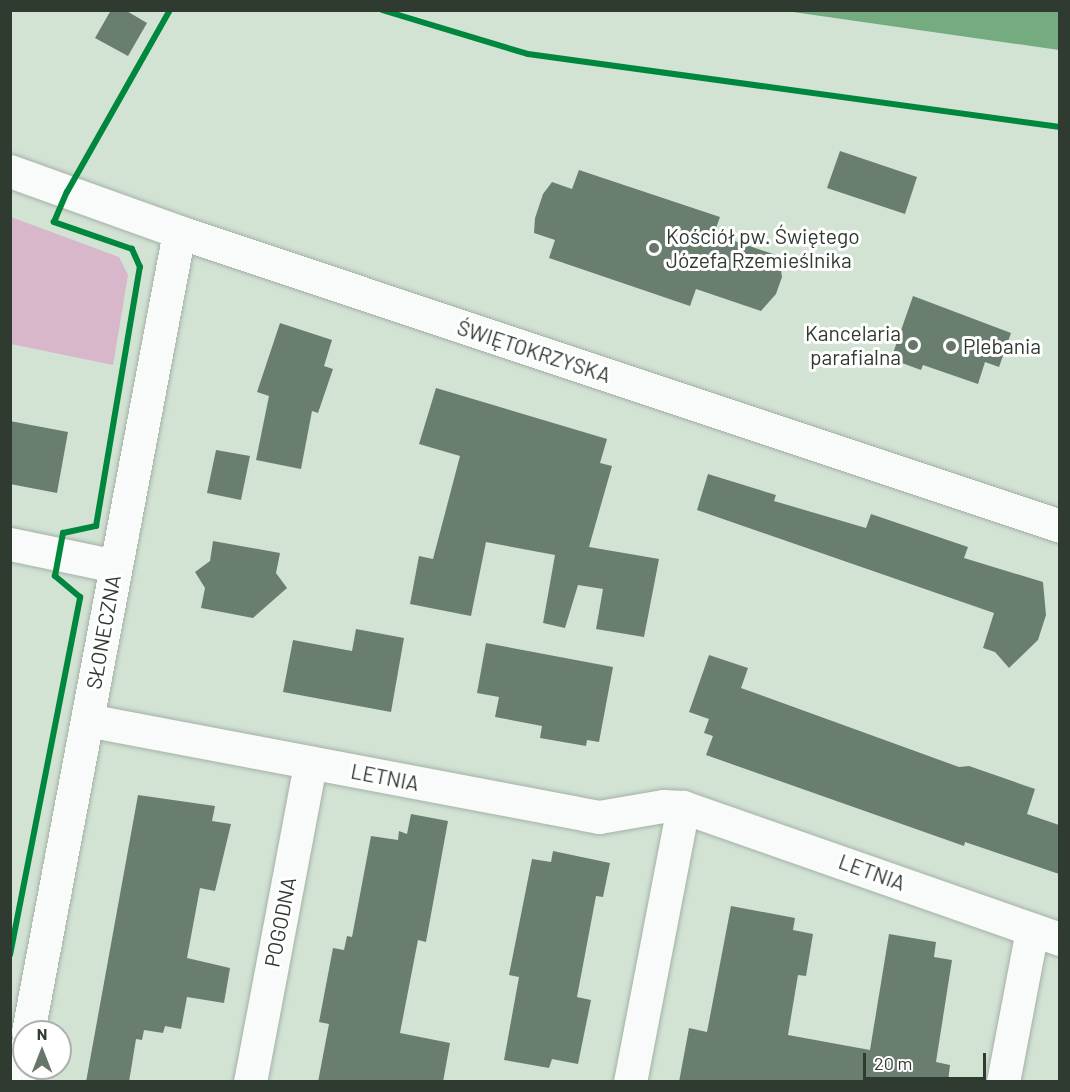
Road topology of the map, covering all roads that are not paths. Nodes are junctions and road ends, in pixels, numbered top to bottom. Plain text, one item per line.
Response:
1 (10, 171) edge
2 (179, 232) junction
3 (1059, 526) edge
4 (10, 544) edge
5 (115, 566) junction
6 (87, 720) junction
7 (310, 763) junction
8 (683, 807) junction
9 (1046, 934) edge
10 (30, 1020) edge
11 (250, 1082) edge
12 (630, 1082) edge
13 (1003, 1082) edge

1 - 2 street, ŚWIĘTOKRZYSKA
2 - 3 street, ŚWIĘTOKRZYSKA
2 - 5 street, SŁONECZNA
4 - 5 street
5 - 6 street, SŁONECZNA
6 - 7 street, LETNIA
6 - 10 street, SŁONECZNA
7 - 8 street, LETNIA
7 - 11 street, POGODNA
8 - 9 street, LETNIA
8 - 12 street
9 - 13 street

